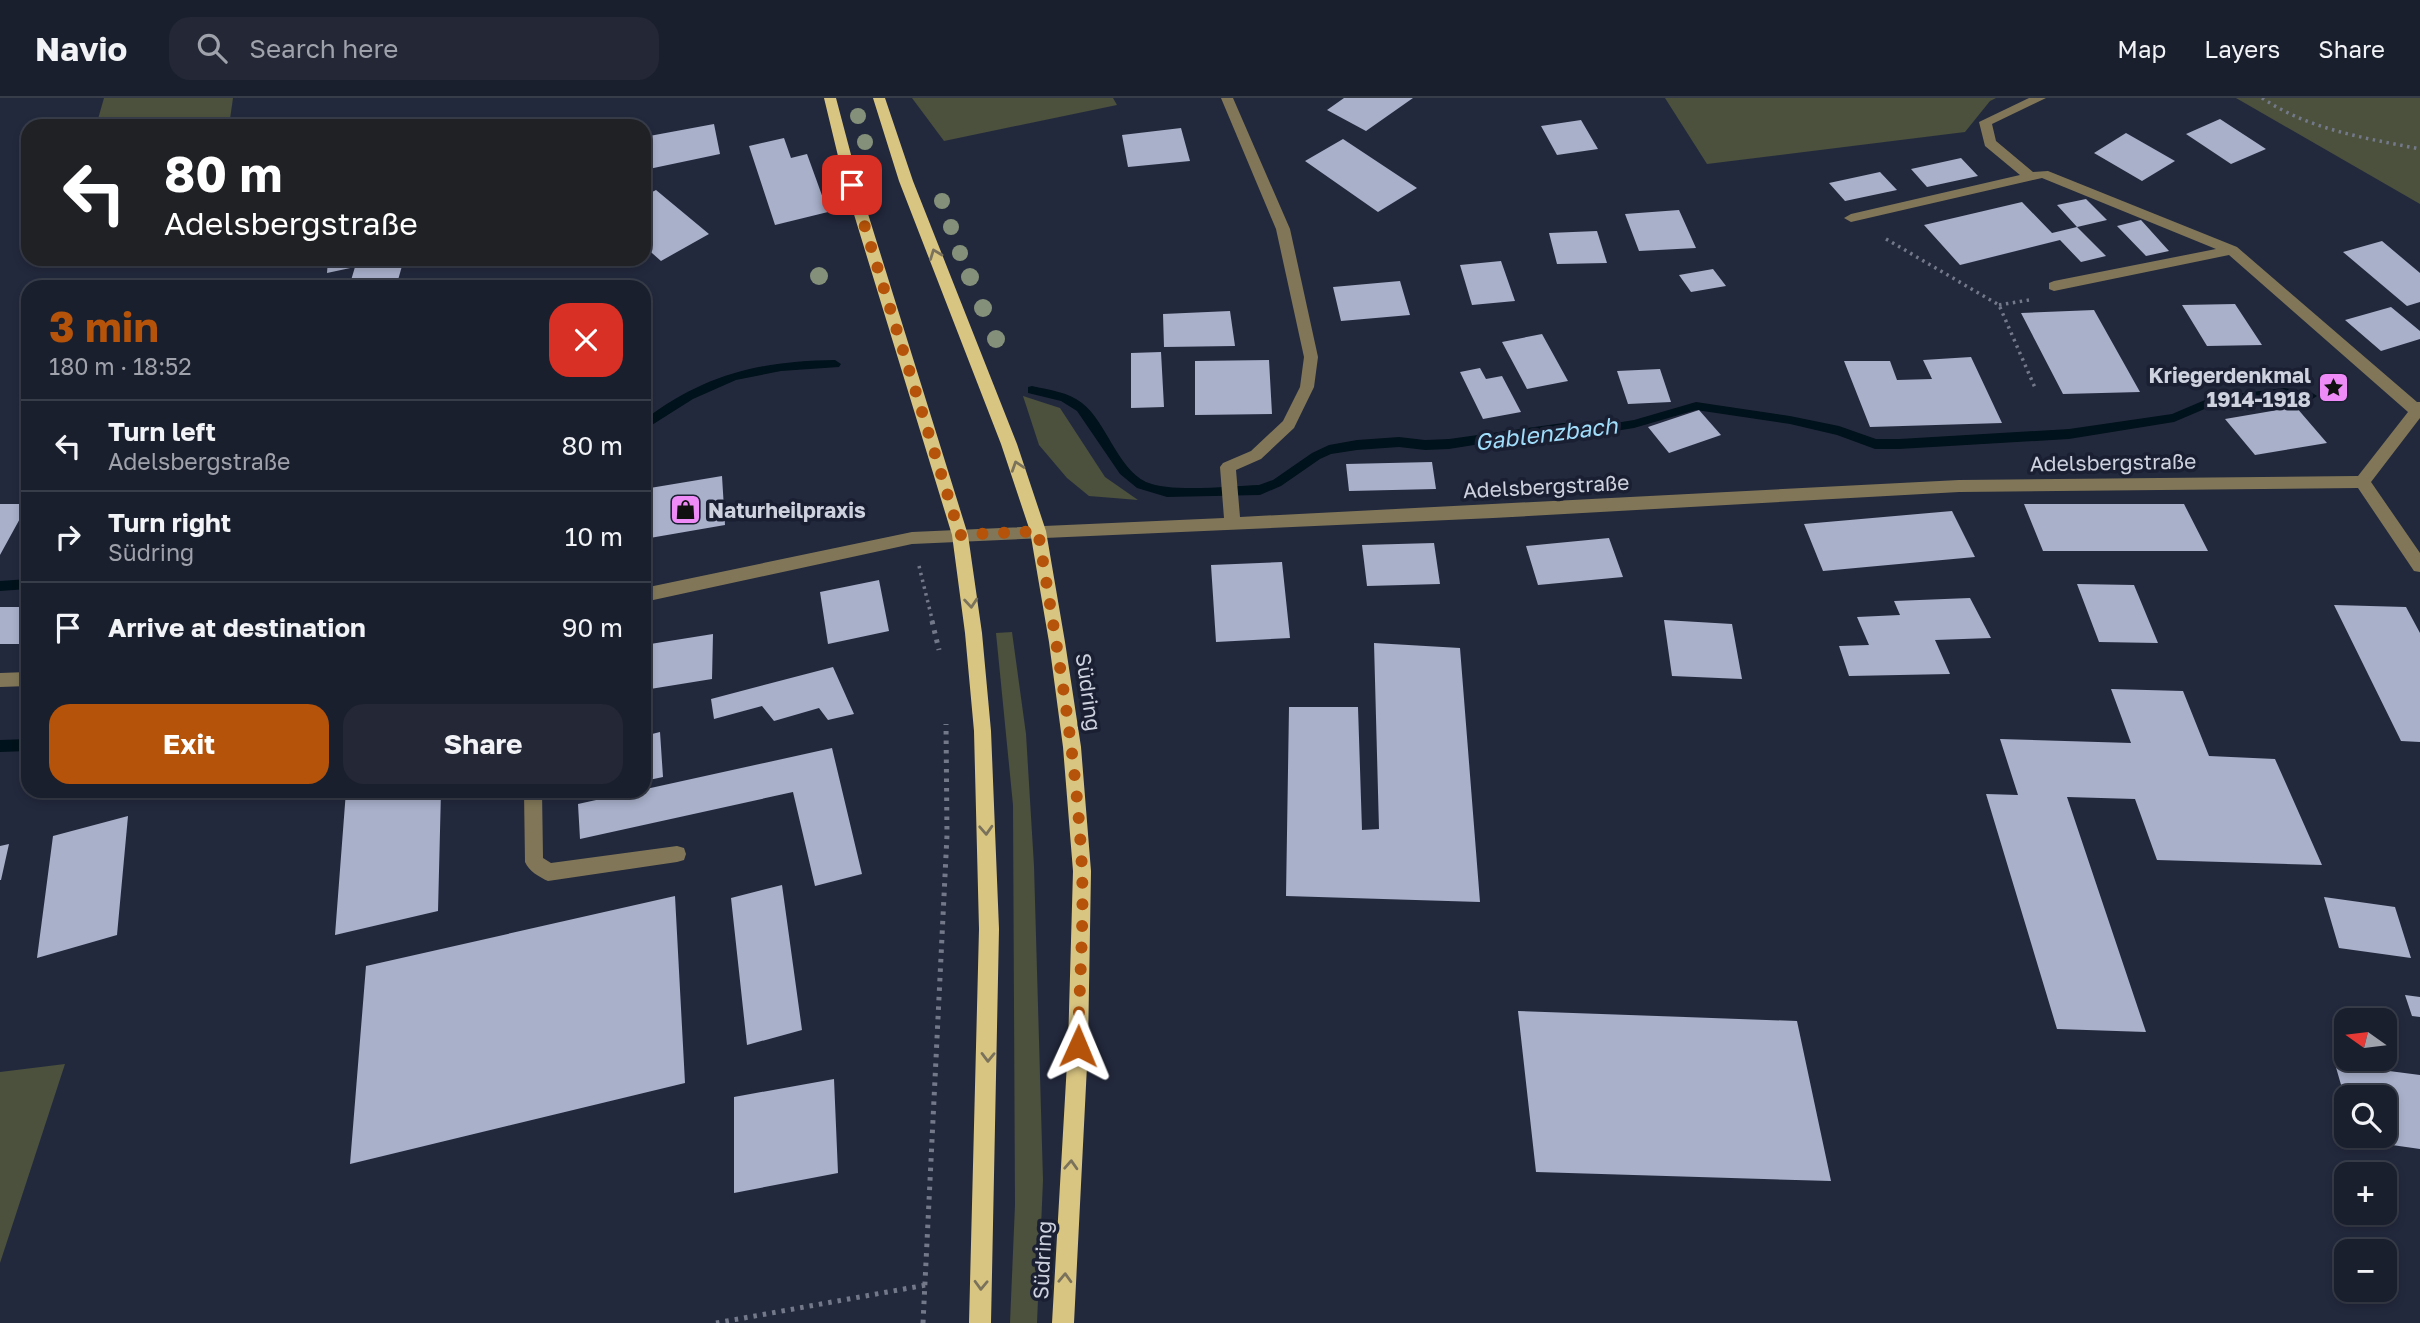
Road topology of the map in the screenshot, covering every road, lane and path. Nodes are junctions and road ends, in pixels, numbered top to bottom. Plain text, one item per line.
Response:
1 (831, 98) edge
2 (879, 98) edge
3 (1227, 98) edge
4 (2040, 98) edge
5 (2262, 98) edge
6 (2420, 149) edge
7 (2029, 176) junction
8 (1851, 218) joint
9 (2232, 250) junction
10 (2054, 286) dead end
11 (2036, 390) dead end
12 (2418, 409) edge
13 (2362, 482) junction
14 (1232, 522) junction
15 (1038, 531) junction
16 (960, 535) junction
17 (912, 538) junction
18 (2420, 566) edge
19 (651, 594) edge
20 (940, 653) dead end
21 (21, 679) edge
22 (0, 680) edge
23 (946, 716) dead end
24 (533, 798) edge
25 (677, 854) dead end
26 (926, 1285) junction
27 (716, 1323) edge
28 (923, 1323) edge
29 (980, 1323) edge
30 (1063, 1323) edge

1 - 16 main road
15 -> 2 main road, Südring
3 - 14 street
4 - 7 street
5 - 6 path
7 - 8 street
7 - 9 street
8 - 11 path
9 - 10 street
9 - 12 street
12 - 13 street
13 - 14 street, Adelsbergstraße
13 - 18 street
14 - 15 street, Adelsbergstraße
15 - 16 street, Adelsbergstraße
30 -> 15 main road, Südring
16 - 17 street, Adelsbergstraße
16 -> 29 main road
17 - 19 street, Adelsbergstraße
17 - 20 path
21 - 22 street
23 - 26 path
24 - 25 street
26 - 27 path
26 - 28 path

